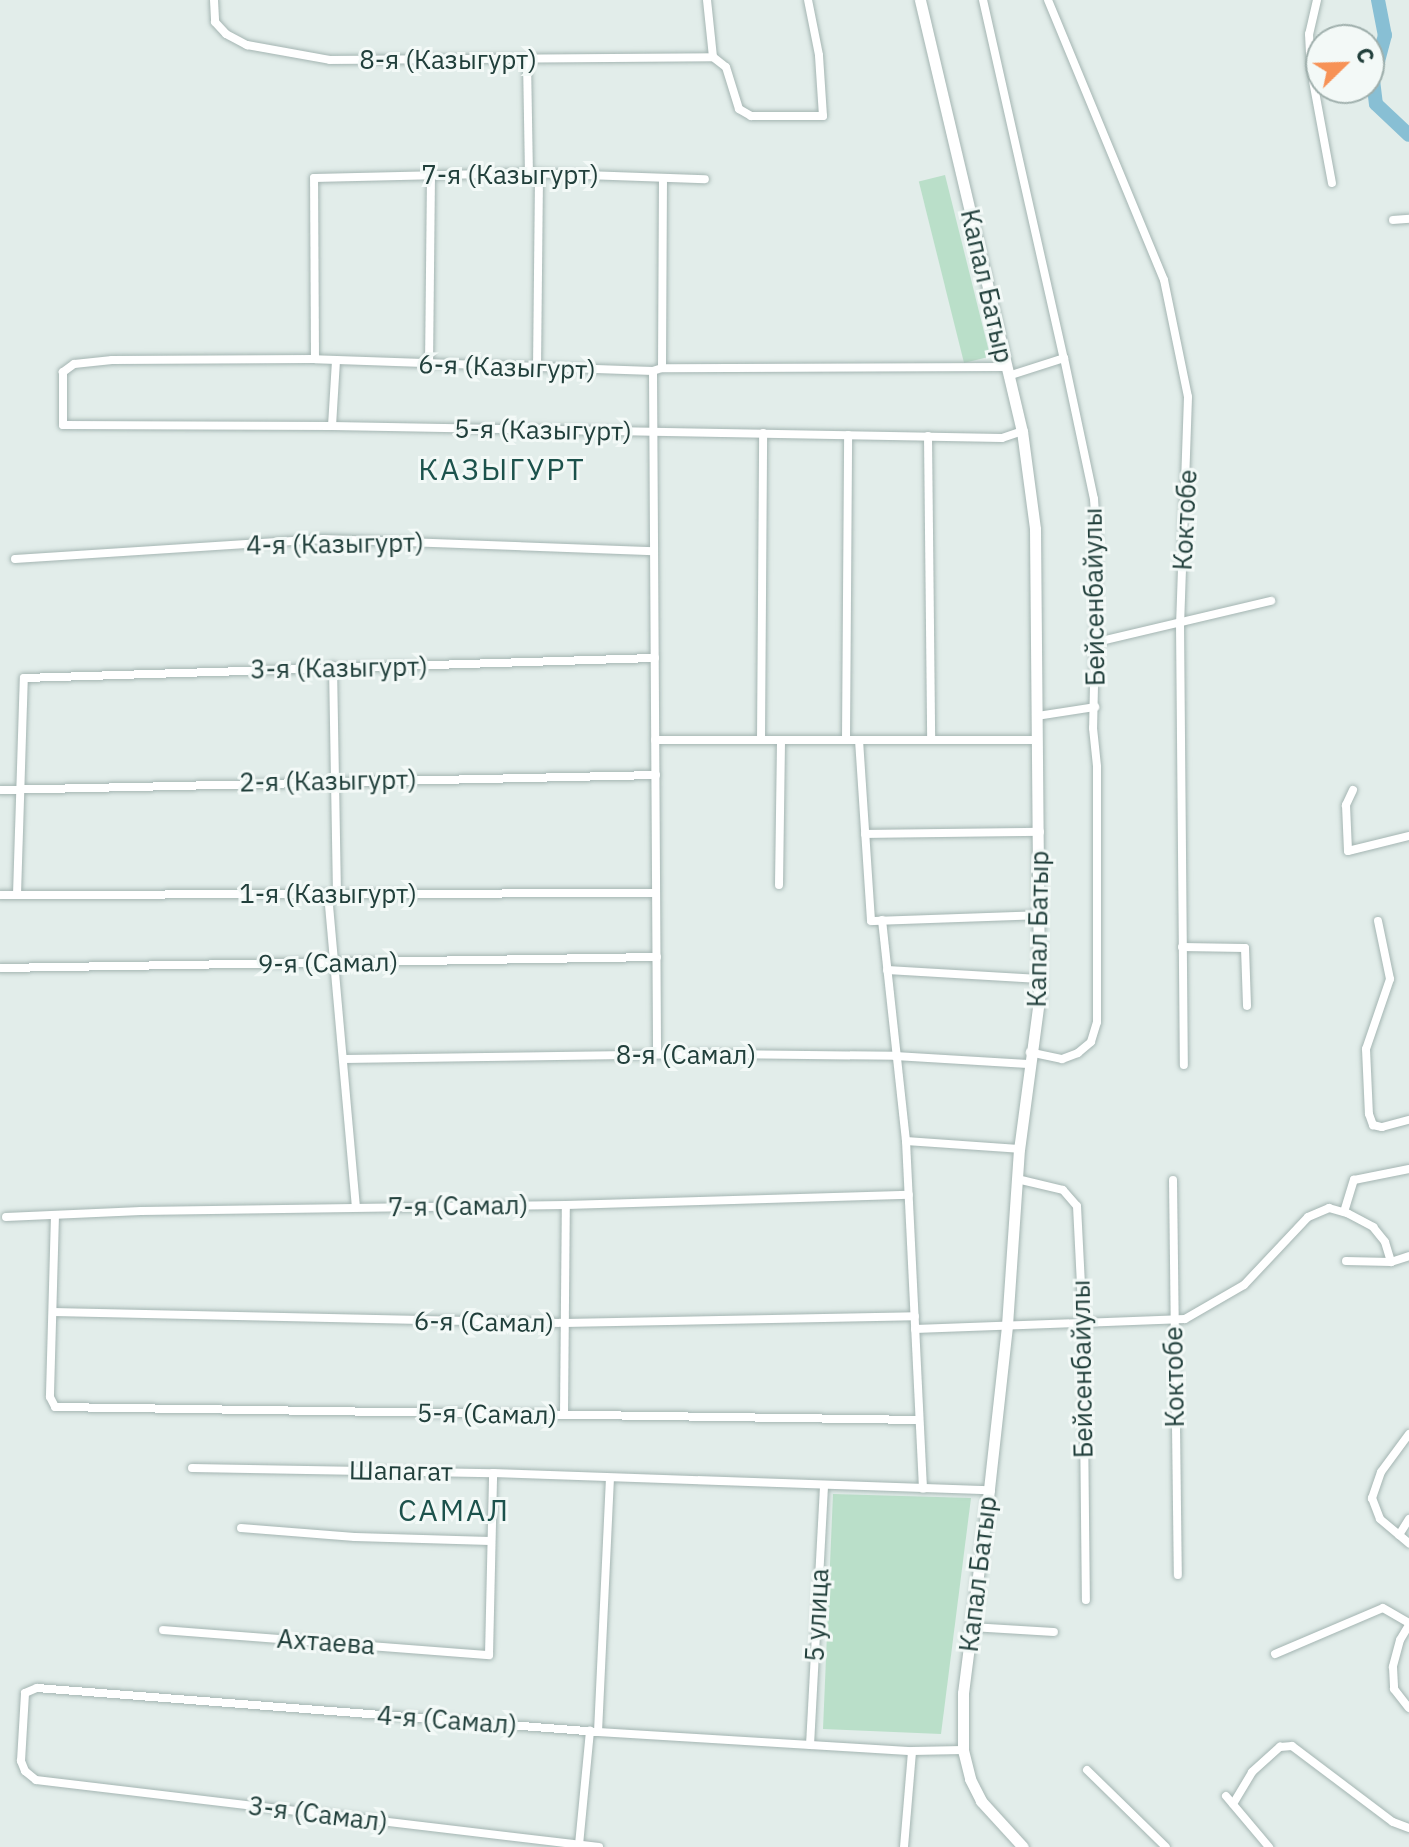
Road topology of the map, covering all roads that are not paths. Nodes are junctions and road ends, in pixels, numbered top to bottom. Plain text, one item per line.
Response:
1 (214, 0) edge
2 (707, 0) edge
3 (808, 0) edge
4 (920, 0) edge
5 (983, 0) edge
6 (1048, 0) edge
7 (1317, 0) edge
8 (713, 57) junction
9 (527, 61) junction
10 (534, 173) junction
11 (431, 174) junction
12 (663, 178) junction
13 (705, 179) dead end
14 (1332, 183) dead end
15 (1409, 219) edge
16 (1393, 220) dead end
17 (1064, 358) junction
18 (315, 359) junction
19 (336, 360) junction
20 (429, 366) junction
21 (537, 368) junction
22 (658, 370) junction
23 (1007, 371) junction
24 (63, 425) joint
25 (332, 426) junction
26 (1022, 431) junction
27 (653, 432) junction
28 (763, 433) junction
29 (848, 435) junction
30 (928, 436) junction
31 (654, 551) junction
32 (15, 559) dead end
33 (1271, 601) dead end
34 (1180, 623) junction
35 (1097, 642) junction
36 (655, 658) junction
37 (333, 666) junction
38 (1095, 707) junction
39 (1037, 716) junction
40 (655, 740) junction
41 (761, 740) junction
42 (781, 740) junction
43 (846, 740) junction
44 (859, 740) junction
45 (931, 740) junction
46 (1037, 740) junction
47 (656, 775) junction
48 (335, 780) junction
49 (19, 789) junction
50 (0, 790) edge
51 (1353, 790) dead end
52 (1040, 832) junction
53 (865, 834) junction
54 (1409, 836) edge
55 (779, 885) dead end
56 (656, 893) junction
57 (332, 894) junction
58 (0, 895) edge
59 (17, 895) junction
60 (1040, 915) junction
61 (882, 920) junction
62 (1378, 921) dead end
63 (1182, 947) junction
64 (657, 957) junction
65 (334, 963) junction
66 (0, 968) edge
67 (887, 970) junction
68 (1040, 979) junction
69 (1247, 1006) dead end
70 (657, 1054) junction
71 (895, 1056) junction
72 (1029, 1058) junction
73 (344, 1059) junction
74 (1184, 1065) dead end
75 (1409, 1120) edge
76 (906, 1141) junction
77 (1019, 1149) junction
78 (1409, 1169) edge
79 (1017, 1179) junction
80 (1173, 1180) dead end
81 (909, 1195) junction
82 (566, 1205) junction
83 (356, 1207) junction
84 (1344, 1212) junction
85 (55, 1215) junction
86 (6, 1217) dead end
87 (1409, 1256) edge
88 (1346, 1261) dead end
89 (1391, 1262) junction
90 (53, 1312) junction
91 (915, 1316) junction
92 (1173, 1321) junction
93 (564, 1323) junction
94 (1083, 1325) junction
95 (1007, 1326) junction
96 (915, 1329) junction
97 (564, 1415) junction
98 (919, 1420) junction
99 (1409, 1434) edge
100 (192, 1468) dead end
101 (493, 1473) junction
102 (610, 1480) junction
103 (824, 1486) junction
104 (923, 1489) junction
105 (989, 1490) junction
106 (1409, 1519) edge
107 (241, 1528) dead end
108 (1399, 1535) junction
109 (490, 1541) junction
110 (1409, 1543) edge
111 (1178, 1575) dead end
112 (1086, 1600) dead end
113 (1409, 1624) edge
114 (971, 1627) junction
115 (163, 1630) dead end
116 (1054, 1632) dead end
117 (1275, 1654) dead end
118 (1409, 1708) edge
119 (594, 1732) junction
120 (810, 1745) junction
121 (963, 1750) junction
122 (912, 1751) junction
123 (1087, 1770) dead end
124 (36, 1780) joint
125 (1226, 1796) dead end
126 (1233, 1804) junction
127 (1409, 1828) edge
128 (579, 1845) edge
129 (599, 1847) edge
130 (904, 1847) edge
131 (1023, 1847) edge
132 (1166, 1847) edge
133 (1269, 1847) edge

1 - 9 street, 8-я (Казыгурт)
2 - 8 street
3 - 8 street
4 - 23 main road, Капал Батыр
5 - 17 street, Бейсенбайулы
6 - 34 street, Коктобе
7 - 14 street
8 - 9 street, 8-я (Казыгурт)
9 - 10 street
10 - 11 street, 7-я (Казыгурт)
10 - 12 street, 7-я (Казыгурт)
10 - 21 street
11 - 18 street, 7-я (Казыгурт)
11 - 20 street
12 - 13 street, 7-я (Казыгурт)
12 - 22 street
15 - 16 street
17 - 23 street, 6-я (Казыгурт)
17 - 35 street, Бейсенбайулы
18 - 19 street, 6-я (Казыгурт)
18 - 24 street, 6-я (Казыгурт)
19 - 20 street, 6-я (Казыгурт)
19 - 25 street
20 - 21 street, 6-я (Казыгурт)
21 - 22 street, 6-я (Казыгурт)
22 - 23 street, 6-я (Казыгурт)
22 - 27 street
23 - 26 main road, Капал Батыр
24 - 25 street, 5-я (Казыгурт)
25 - 27 street, 5-я (Казыгурт)
26 - 30 street, 5-я (Казыгурт)
26 - 39 main road, Капал Батыр
27 - 28 street, 5-я (Казыгурт)
27 - 31 street
28 - 29 street, 5-я (Казыгурт)
28 - 41 street
29 - 30 street, 5-я (Казыгурт)
29 - 43 street
30 - 45 street
31 - 32 street, 4-я (Казыгурт)
31 - 36 street
33 - 34 street
34 - 35 street
34 - 63 street, Коктобе
35 - 38 street, Бейсенбайулы
36 - 37 street, 3-я (Казыгурт)
36 - 40 street
37 - 48 street
37 - 49 street, 3-я (Казыгурт)
38 - 39 street
38 - 72 street, Бейсенбайулы
39 - 46 main road, Капал Батыр
40 - 41 street
40 - 47 street
41 - 42 street
42 - 43 street
42 - 55 street
43 - 44 street
44 - 45 street
44 - 53 street
45 - 46 street
46 - 52 main road, Капал Батыр
47 - 48 street, 2-я (Казыгурт)
47 - 56 street
48 - 49 street, 2-я (Казыгурт)
48 - 57 street
49 - 50 street, 2-я (Казыгурт)
49 - 59 street
51 - 54 street
52 - 53 street
52 - 60 main road, Капал Батыр
53 - 61 street
56 - 57 street, 1-я (Казыгурт)
56 - 64 street
57 - 59 street, 1-я (Казыгурт)
57 - 65 street
58 - 59 street, 1-я (Казыгурт)
60 - 61 street
60 - 68 main road, Капал Батыр
61 - 67 street
62 - 75 street
63 - 69 street
63 - 74 street, Коктобе
64 - 65 street, 9-я (Самал)
64 - 70 street
65 - 66 street, 9-я (Самал)
65 - 73 street
67 - 68 street
67 - 71 street
68 - 72 main road, Капал Батыр
70 - 71 street, 8-я (Самал)
70 - 73 street, 8-я (Самал)
71 - 72 street, 8-я (Самал)
71 - 76 street
72 - 77 main road, Капал Батыр
73 - 83 street
76 - 77 street
76 - 81 street
77 - 79 main road, Капал Батыр
78 - 84 street
79 - 94 street, Бейсенбайулы
79 - 95 main road, Капал Батыр
80 - 92 street, Коктобе
81 - 82 street, 7-я (Самал)
81 - 91 street
82 - 83 street, 7-я (Самал)
82 - 93 street
83 - 85 street, 7-я (Самал)
84 - 89 street
84 - 92 street
85 - 86 street, 7-я (Самал)
85 - 90 street
87 - 89 street
88 - 89 street
90 - 93 street, 6-я (Самал)
90 - 97 street, 5-я (Самал)
91 - 93 street, 6-я (Самал)
91 - 96 street
92 - 94 street
92 - 111 street, Коктобе
93 - 97 street
94 - 95 street
94 - 112 street, Бейсенбайулы
95 - 96 street
95 - 105 main road, Капал Батыр
96 - 98 street
97 - 98 street, 5-я (Самал)
98 - 104 street
99 - 108 street
100 - 101 street, Шапагат
101 - 102 street, Шапагат
101 - 109 street
102 - 103 street, Шапагат
102 - 119 street
103 - 104 street, Шапагат
103 - 120 street, 5 улица
104 - 105 street, Шапагат
105 - 114 main road, Капал Батыр
106 - 108 street
107 - 109 street
108 - 110 street
109 - 115 street, Ахтаева
113 - 117 street
113 - 118 street
114 - 116 street
114 - 121 main road, Капал Батыр
119 - 120 street, 4-я (Самал)
119 - 124 street, 4-я (Самал)
119 - 128 street
120 - 122 street, 4-я (Самал)
121 - 122 street, 4-я (Самал)
121 - 131 main road, Капал Батыр
122 - 130 street
123 - 132 street
124 - 128 street, 3-я (Самал)
125 - 126 street
126 - 127 street
126 - 133 street
128 - 129 street, 3-я (Самал)

